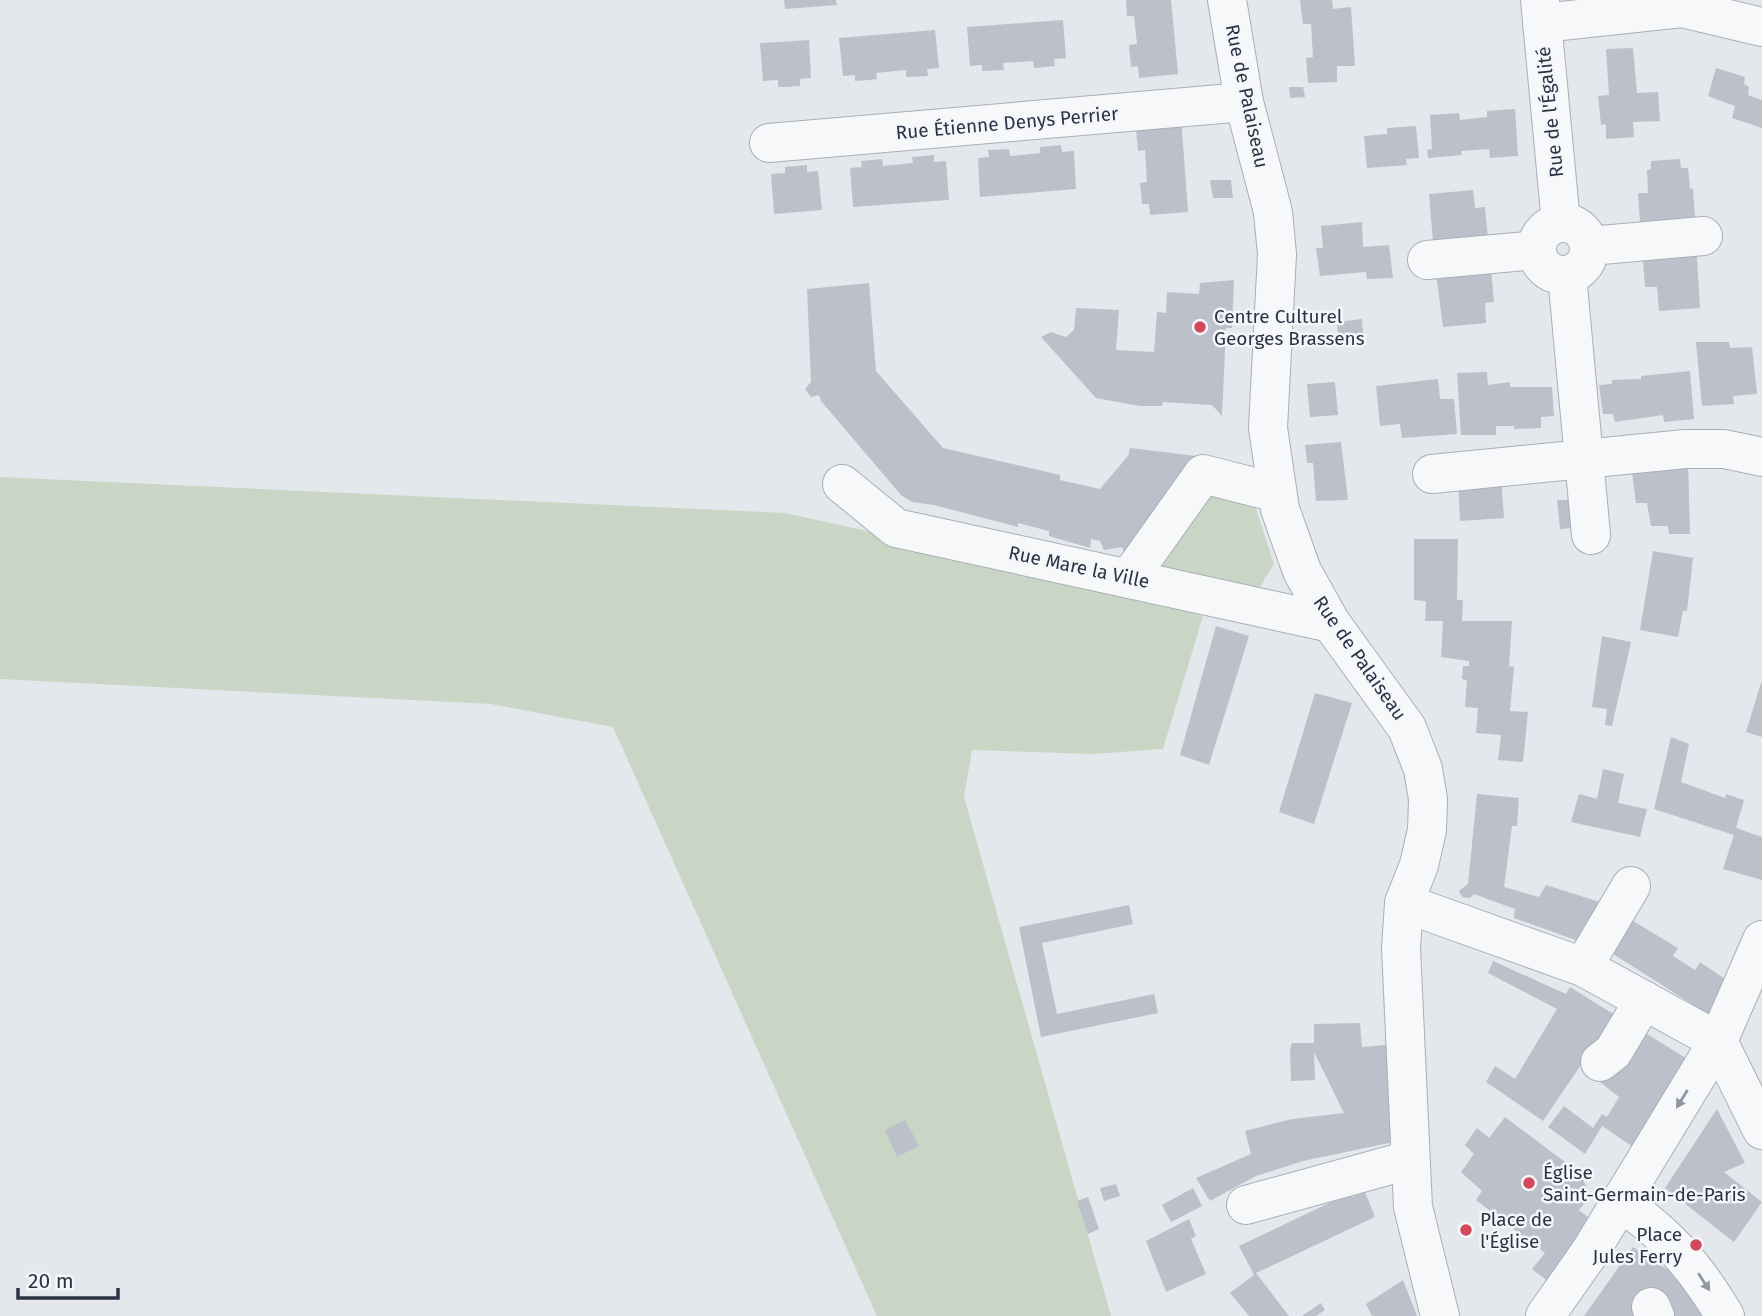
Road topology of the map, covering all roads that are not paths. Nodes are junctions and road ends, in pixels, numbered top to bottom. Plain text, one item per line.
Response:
1 (1227, 0) edge
2 (1541, 12) edge
3 (1762, 27) edge
4 (1244, 102) junction
5 (769, 144) dead end
6 (1703, 236) dead end
7 (1564, 249) junction
8 (1427, 260) dead end
9 (1762, 457) edge
10 (1583, 458) junction
11 (1432, 474) dead end
12 (842, 484) dead end
13 (1278, 494) junction
14 (1591, 535) dead end
15 (1129, 578) junction
16 (1331, 623) junction
17 (1631, 886) dead end
18 (1404, 903) junction
19 (1762, 940) edge
20 (1583, 967) junction
21 (1644, 1000) junction
22 (1718, 1041) junction
23 (1600, 1062) dead end
24 (1762, 1130) edge
25 (1409, 1160) junction
26 (1620, 1201) junction
27 (1246, 1205) dead end
28 (1440, 1316) edge
29 (1545, 1316) edge
30 (1725, 1316) edge

1 - 4 street, Rue de Palaiseau
2 - 3 street
2 - 7 street, Rue de l'Égalité
4 - 5 street, Rue Étienne Denys Perrier
4 - 13 street, Rue de Palaiseau
6 - 7 street
7 - 8 street
7 - 10 street, Rue de l'Égalité
9 - 10 street
10 - 11 street
10 - 14 street, Rue de l'Égalité
12 - 15 street, Rue Mare la Ville
13 - 15 street
13 - 16 street, Rue de Palaiseau
15 - 16 street, Rue Mare la Ville
16 - 18 street, Rue de Palaiseau
17 - 20 street
18 - 20 street
18 - 25 street, Rue de Palaiseau
19 - 22 street
20 - 21 street
21 - 22 street
21 - 23 street
22 - 24 street
22 -> 26 street
25 - 27 street
25 - 28 street, Rue de Palaiseau
26 - 29 street
26 -> 30 street

